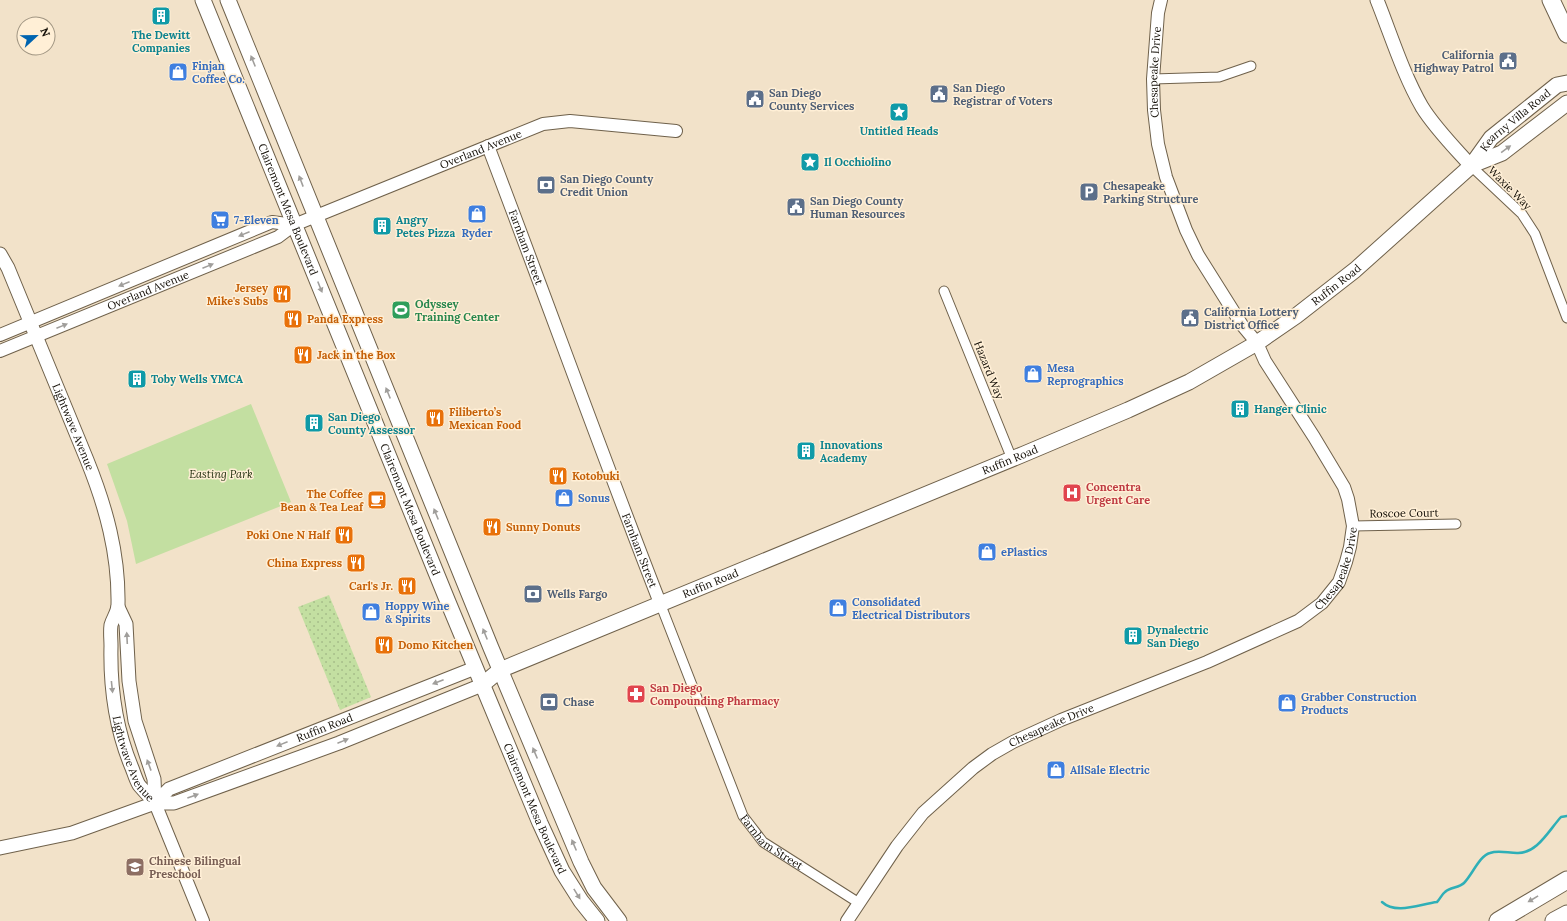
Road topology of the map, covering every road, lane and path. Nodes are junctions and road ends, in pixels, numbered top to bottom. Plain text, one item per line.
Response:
1 (203, 0) edge
2 (228, 0) edge
3 (1161, 0) edge
4 (1377, 0) edge
5 (1551, 0) edge
6 (1567, 34) edge
7 (1251, 66) dead end
8 (1153, 79) junction
9 (1567, 83) edge
10 (1567, 103) edge
11 (676, 131) dead end
12 (488, 146) junction
13 (1471, 166) junction
14 (315, 218) junction
15 (294, 226) junction
16 (0, 254) edge
17 (944, 291) dead end
18 (1567, 318) edge
19 (30, 322) junction
20 (0, 334) edge
21 (36, 336) junction
22 (1257, 342) junction
23 (0, 351) edge
24 (1012, 459) junction
25 (1456, 524) dead end
26 (1353, 526) junction
27 (660, 603) junction
28 (118, 607) junction
29 (474, 668) junction
30 (500, 670) junction
31 (482, 685) junction
32 (155, 803) junction
33 (0, 848) edge
34 (1567, 880) edge
35 (859, 903) junction
36 (1567, 914) edge
37 (203, 921) edge
38 (597, 921) edge
39 (619, 921) edge
40 (847, 921) edge
41 (1498, 921) edge
42 (1554, 921) edge

1 - 15 main road, Clairemont Mesa Boulevard
14 -> 2 main road, Clairemont Mesa Boulevard
3 - 8 street, Chesapeake Drive
4 - 13 main road
5 - 6 highway
7 - 8 street
8 - 22 street, Chesapeake Drive
9 - 13 main road, Kearny Villa Road
13 -> 10 main road, Kearny Villa Road
11 - 12 street, Overland Avenue
12 - 14 street, Overland Avenue
12 - 27 street, Farnham Street
13 - 18 street, Waxie Way
13 - 22 main road, Ruffin Road
14 - 15 street, Overland Avenue
30 -> 14 main road, Clairemont Mesa Boulevard
15 -> 19 street, Overland Avenue
21 -> 15 street, Overland Avenue
15 -> 29 main road, Clairemont Mesa Boulevard
16 - 19 main road, Lightwave Avenue
17 - 24 street, Hazard Way
19 - 20 street, Overland Avenue
19 - 21 main road, Lightwave Avenue
21 - 23 street, Overland Avenue
21 - 28 main road, Lightwave Avenue
22 - 24 main road, Ruffin Road
22 - 26 street, Chesapeake Drive
24 - 27 main road, Ruffin Road
25 - 26 street, Roscoe Court
26 - 35 street, Chesapeake Drive
27 - 30 main road, Ruffin Road
27 - 35 street, Farnham Street
32 -> 28 main road, Lightwave Avenue
28 -> 32 main road, Lightwave Avenue
29 - 30 main road, Ruffin Road
29 - 31 main road, Clairemont Mesa Boulevard
29 -> 32 main road, Ruffin Road
30 - 31 main road, Ruffin Road
39 -> 30 main road, Clairemont Mesa Boulevard
32 -> 31 main road, Ruffin Road
31 -> 38 main road, Clairemont Mesa Boulevard
32 - 33 main road, Ruffin Road
32 - 37 street
34 -> 41 highway
35 - 40 street, Chesapeake Drive
36 - 42 highway

